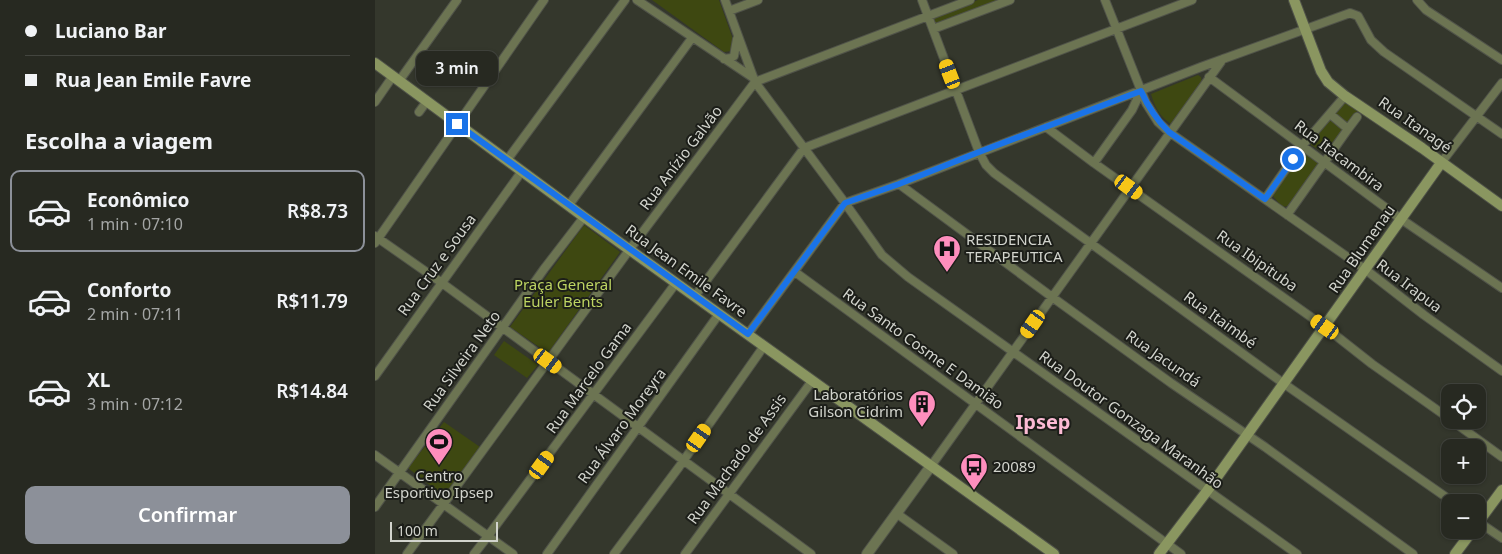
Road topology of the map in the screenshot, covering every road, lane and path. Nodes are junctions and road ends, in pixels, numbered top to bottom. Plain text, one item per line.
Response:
1 (457, 0) edge
2 (544, 0) edge
3 (625, 0) edge
4 (637, 0) edge
5 (725, 0) edge
6 (758, 0) edge
7 (922, 0) edge
8 (971, 0) edge
9 (1010, 0) edge
10 (1105, 0) edge
11 (1192, 0) edge
12 (1294, 0) edge
13 (1417, 0) edge
14 (729, 11) junction
15 (928, 16) junction
16 (1305, 28) junction
17 (933, 29) junction
18 (1116, 29) junction
19 (738, 35) junction
20 (692, 38) junction
21 (723, 58) junction
22 (1223, 59) junction
23 (1502, 60) edge
24 (375, 63) edge
25 (1209, 77) junction
26 (396, 78) junction
27 (753, 80) junction
28 (1502, 83) edge
29 (956, 90) junction
30 (1141, 91) junction
31 (1345, 96) junction
32 (427, 101) junction
33 (375, 102) edge
34 (419, 112) dead end
35 (1330, 114) junction
36 (1357, 117) dead end
37 (1477, 117) junction
38 (457, 124) junction
39 (1046, 127) junction
40 (1348, 129) junction
41 (1169, 132) junction
42 (1502, 134) edge
43 (1302, 146) junction
44 (804, 148) junction
45 (979, 152) junction
46 (507, 160) junction
47 (1325, 162) junction
48 (1094, 163) junction
49 (1441, 163) junction
50 (522, 171) junction
51 (899, 184) junction
52 (1129, 187) junction
53 (1265, 199) junction
54 (845, 203) junction
55 (569, 206) junction
56 (1502, 206) edge
57 (1287, 215) junction
58 (584, 217) junction
59 (1401, 219) junction
60 (376, 239) edge
61 (1090, 243) junction
62 (630, 250) junction
63 (1365, 270) junction
64 (795, 272) junction
65 (1502, 277) edge
66 (442, 283) junction
67 (676, 283) junction
68 (1499, 286) edge
69 (695, 296) junction
70 (1052, 297) junction
71 (719, 314) junction
72 (1325, 327) junction
73 (503, 328) junction
74 (748, 334) junction
75 (764, 346) junction
76 (1013, 352) junction
77 (548, 361) junction
78 (1502, 371) edge
79 (375, 376) edge
80 (812, 380) junction
81 (1283, 383) junction
82 (594, 394) junction
83 (975, 404) junction
84 (1441, 413) edge
85 (637, 427) junction
86 (1464, 429) edge
87 (1247, 434) junction
88 (375, 455) edge
89 (1502, 456) edge
90 (683, 461) junction
91 (931, 466) junction
92 (399, 473) junction
93 (1502, 490) edge
94 (1207, 491) junction
95 (729, 494) junction
96 (1442, 494) edge
97 (443, 505) junction
98 (375, 507) edge
99 (1486, 512) edge
100 (896, 513) junction
101 (1486, 529) edge
102 (488, 536) junction
103 (1502, 538) edge
104 (1466, 539) edge
105 (1167, 544) junction
106 (407, 554) edge
107 (474, 554) edge
108 (513, 554) edge
109 (547, 554) edge
110 (614, 554) edge
111 (685, 554) edge
112 (811, 554) edge
113 (867, 554) edge
114 (953, 554) edge
115 (1054, 554) edge
116 (1159, 554) edge
117 (1181, 554) edge
118 (1297, 554) edge
119 (1413, 554) edge
120 (1455, 554) edge

1 - 26 street
2 - 38 street
3 - 46 street
4 - 20 street
5 - 14 street
6 - 14 street
7 - 15 street, Rua Itaimbé
8 - 15 street
9 - 17 street
10 - 18 street, Rua Irapua
11 - 18 street
12 - 16 main road, Rua Itanagé
13 - 23 street
14 - 19 street
15 - 17 street, Rua Itaimbé
15 - 27 street
16 - 22 street
16 - 31 main road, Rua Itanagé
16 - 37 street
17 - 29 street, Rua Itaimbé
18 - 29 street
18 - 30 street, Rua Irapua
19 - 21 street
19 - 27 street
20 - 21 street
20 - 55 street
21 - 27 street
22 - 25 street
22 - 30 street
24 - 26 main road, Rua Jean Emile Favre
25 - 41 street
25 - 43 street, Rua Itacambira
26 - 32 main road, Rua Jean Emile Favre
26 - 33 street
27 - 44 street, Rua Doutor Gonzaga Maranhão
27 - 62 street, Rua Anízio Galvão
28 - 37 street, Rua Blumenau
29 - 44 street
29 - 45 street, Rua Itaimbé
30 - 39 street
30 - 41 street, Rua Irapua
30 - 48 street
31 - 35 street
31 - 49 main road, Rua Itanagé
32 - 34 street
32 - 38 main road, Rua Jean Emile Favre
35 - 40 street
35 - 43 street
36 - 40 street
37 - 42 street
37 - 49 street, Rua Blumenau
38 - 46 main road, Rua Jean Emile Favre
38 - 60 street
39 - 45 street
39 - 48 street, Rua Ibipituba
40 - 47 street
41 - 52 street
41 - 53 street, Rua Irapua
43 - 47 street, Rua Itacambira
43 - 53 street
44 - 54 street, Rua Doutor Gonzaga Maranhão
44 - 69 street
45 - 51 street
45 - 61 street, Rua Itaimbé
46 - 50 main road, Rua Jean Emile Favre
47 - 57 street
47 - 59 street, Rua Itacambira
48 - 52 street, Rua Ibipituba
49 - 56 main road, Rua Itanagé
49 - 59 main road, Rua Blumenau
50 - 55 main road, Rua Jean Emile Favre
50 - 66 street, Rua Cruz e Sousa
51 - 54 street
51 - 70 street, Rua Jacundá
52 - 61 street
52 - 72 street, Rua Ibipituba
53 - 57 street, Rua Irapua
54 - 64 street
54 - 76 street, Rua Doutor Gonzaga Maranhão
55 - 58 main road, Rua Jean Emile Favre
57 - 63 street, Rua Irapua
58 - 62 main road, Rua Jean Emile Favre
58 - 73 street, Rua Silveira Neto
59 - 63 main road, Rua Blumenau
59 - 68 street, Rua Itacambira
60 - 66 street
61 - 70 street
61 - 81 street, Rua Itaimbé
62 - 67 main road, Rua Jean Emile Favre
62 - 77 street, Rua Anízio Galvão
63 - 72 main road, Rua Blumenau
63 - 78 street, Rua Irapua
64 - 74 street
64 - 83 street, Rua Santo Cosme E Damião
65 - 68 street
66 - 73 street
66 - 79 street, Rua Cruz e Sousa
67 - 69 main road, Rua Jean Emile Favre
67 - 82 street, Rua Marcelo Gama
69 - 71 main road, Rua Jean Emile Favre
70 - 76 street
70 - 87 street, Rua Jacundá
71 - 74 main road, Rua Jean Emile Favre
71 - 85 street, Rua Álvaro Moreyra
72 - 81 main road, Rua Blumenau
72 - 84 street, Rua Ibipituba
73 - 77 street
73 - 92 street, Rua Silveira Neto
74 - 75 main road, Rua Jean Emile Favre
75 - 80 main road, Rua Jean Emile Favre
75 - 90 street
76 - 83 street
76 - 94 street, Rua Doutor Gonzaga Maranhão
77 - 82 street
77 - 97 street, Rua Anízio Galvão
80 - 91 main road, Rua Jean Emile Favre
80 - 95 street, Rua Machado de Assis
81 - 87 main road, Rua Blumenau
81 - 96 street, Rua Itaimbé
82 - 85 street
82 - 102 street, Rua Marcelo Gama
83 - 91 street
83 - 105 street, Rua Santo Cosme E Damião
85 - 90 street
85 - 109 street, Rua Álvaro Moreyra
86 - 89 street, Rua Ibipituba
87 - 94 main road, Rua Blumenau
87 - 119 street, Rua Jacundá
88 - 92 street
90 - 95 street
90 - 110 street
91 - 100 street
91 - 115 main road, Rua Jean Emile Favre
92 - 97 street
92 - 98 street, Rua Silveira Neto
93 - 99 main road
94 - 105 main road, Rua Blumenau
94 - 118 street, Rua Doutor Gonzaga Maranhão
95 - 111 street, Rua Machado de Assis
95 - 112 street
97 - 102 street
97 - 106 street, Rua Anízio Galvão
100 - 113 street
100 - 114 street
101 - 103 street
102 - 107 street, Rua Marcelo Gama
102 - 108 street
104 - 120 main road
105 - 116 main road, Rua Blumenau
105 - 117 street, Rua Santo Cosme E Damião

